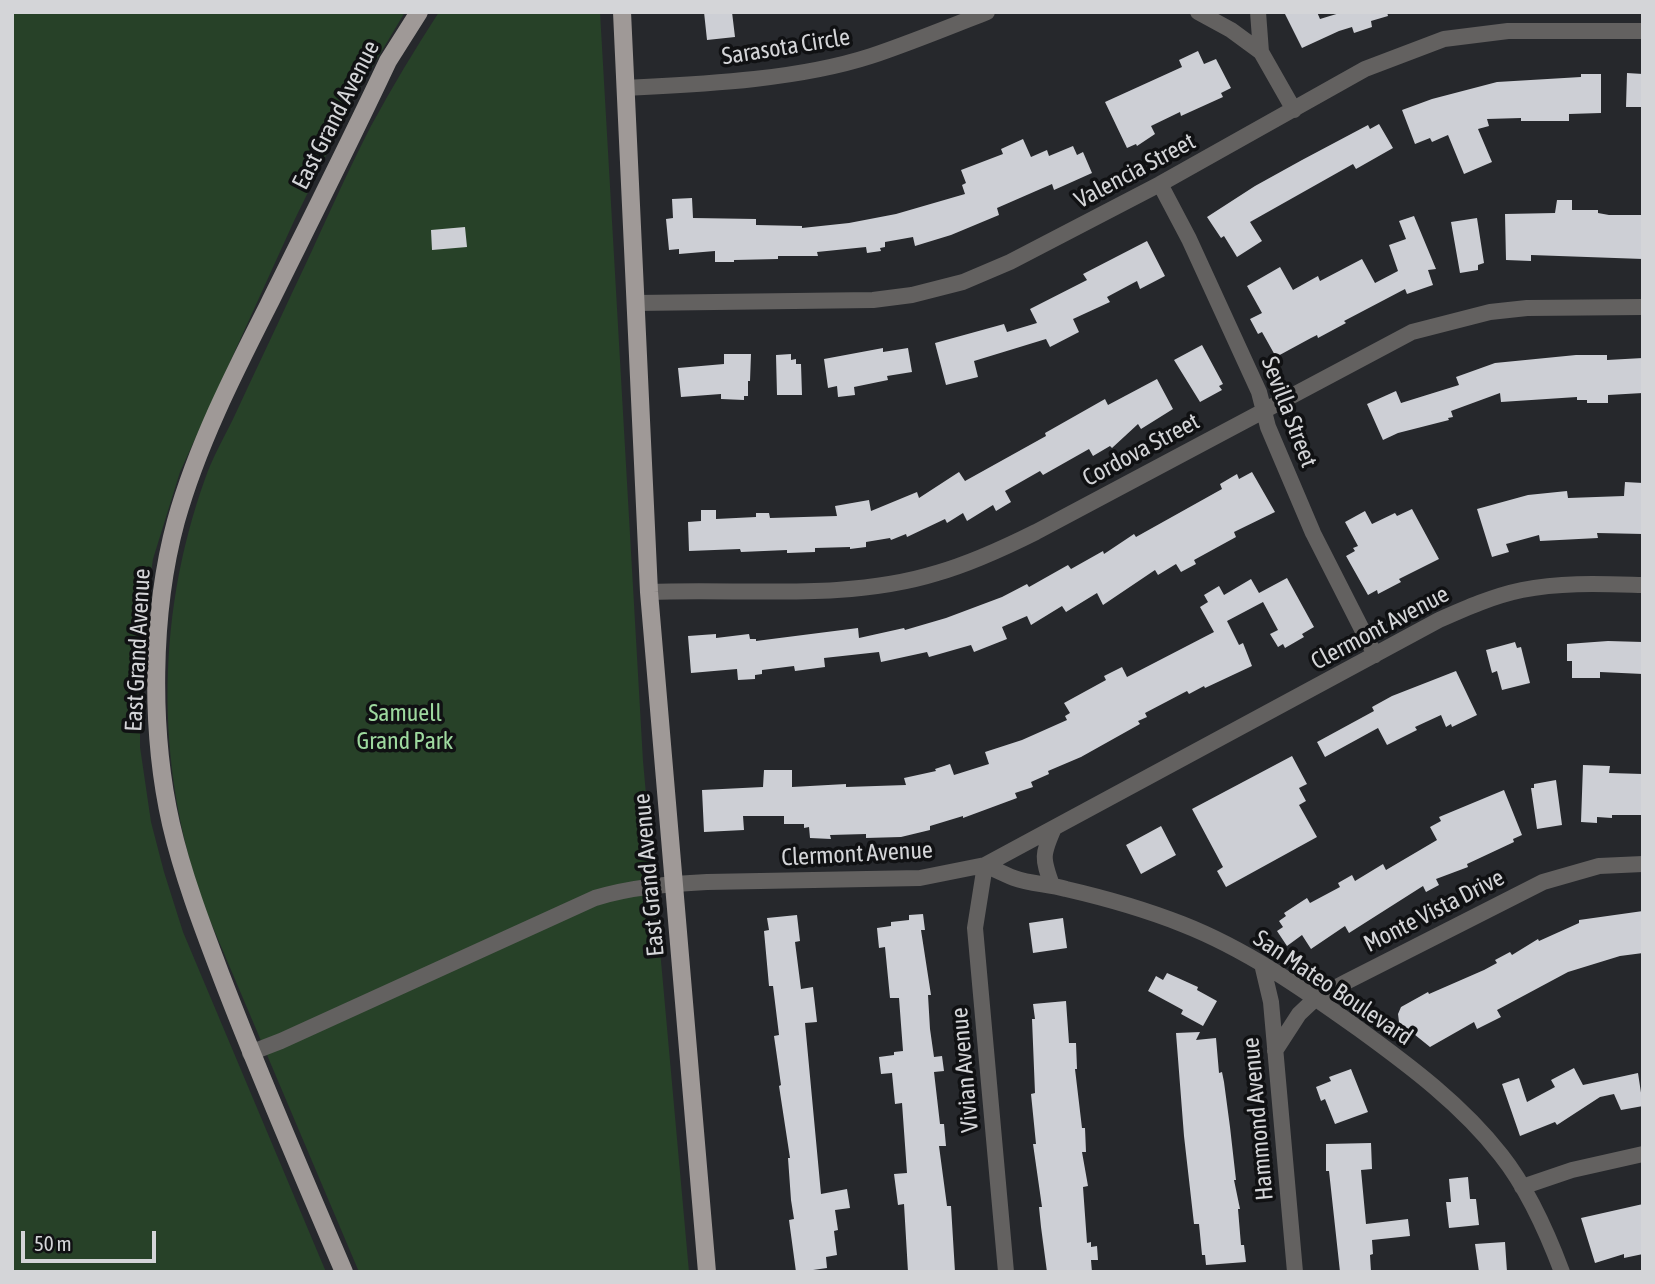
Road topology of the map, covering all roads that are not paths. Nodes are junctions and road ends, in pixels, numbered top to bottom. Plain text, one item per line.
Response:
1 (419, 12) edge
2 (622, 12) edge
3 (987, 12) edge
4 (1198, 12) edge
5 (1258, 12) edge
6 (1643, 31) edge
7 (1261, 52) junction
8 (626, 88) junction
9 (1294, 110) junction
10 (1160, 184) junction
11 (636, 303) junction
12 (1643, 307) edge
13 (1264, 410) junction
14 (1643, 585) edge
15 (649, 592) junction
16 (1375, 655) junction
17 (1054, 828) junction
18 (1643, 864) edge
19 (985, 865) junction
20 (675, 884) junction
21 (1052, 885) junction
22 (1262, 964) junction
23 (1316, 998) junction
24 (1275, 1051) junction
25 (250, 1053) junction
26 (1643, 1154) edge
27 (1522, 1187) junction
28 (344, 1272) edge
29 (707, 1272) edge
30 (1006, 1272) edge
31 (1295, 1272) edge
32 (1562, 1272) edge

1 - 25 main road, East Grand Avenue
2 - 8 main road, East Grand Avenue
3 - 8 street, Sarasota Circle
4 - 7 street
5 - 7 street
6 - 9 street, Valencia Street
7 - 9 street
8 - 11 main road, East Grand Avenue
9 - 10 street, Valencia Street
10 - 11 street, Valencia Street
10 - 13 street, Sevilla Street
11 - 15 main road, East Grand Avenue
12 - 13 street, Cordova Street
13 - 15 street, Cordova Street
13 - 16 street, Sevilla Street
14 - 16 street, Clermont Avenue
15 - 20 main road, East Grand Avenue
16 - 17 street, Clermont Avenue
17 - 19 street, Clermont Avenue
17 - 21 street
18 - 23 street, Monte Vista Drive
19 - 20 street, Clermont Avenue
19 - 21 street, San Mateo Boulevard
19 - 30 street, Vivian Avenue
20 - 25 street, Clermont Avenue
20 - 29 main road, East Grand Avenue
21 - 22 street, San Mateo Boulevard
22 - 23 street, San Mateo Boulevard
22 - 24 street, Hammond Avenue
23 - 24 street, Monte Vista Drive
23 - 27 street, San Mateo Boulevard
24 - 31 street, Hammond Avenue
25 - 28 main road, East Grand Avenue
26 - 27 street
27 - 32 street, San Mateo Boulevard

